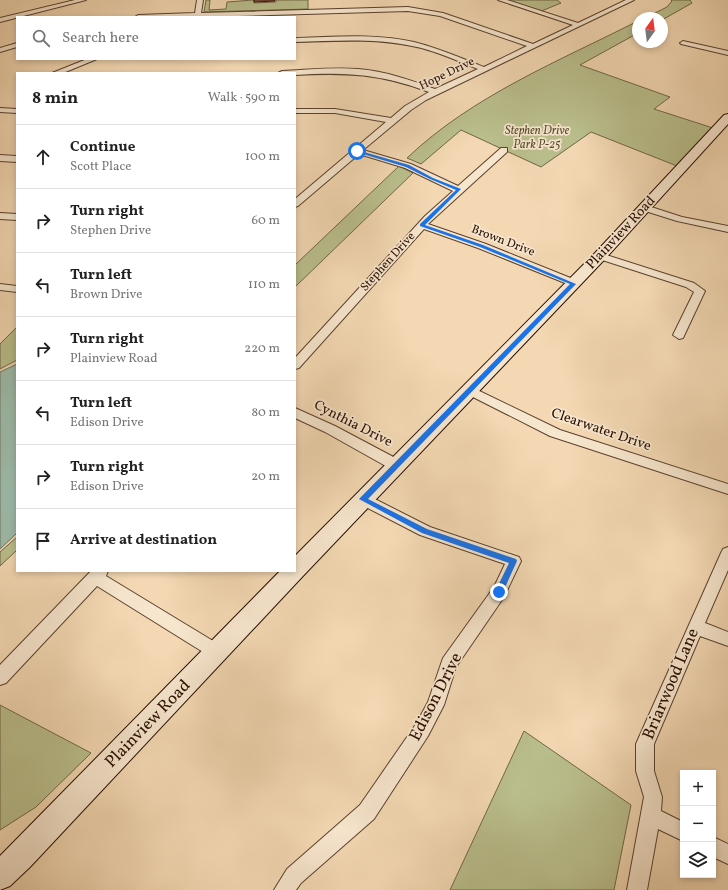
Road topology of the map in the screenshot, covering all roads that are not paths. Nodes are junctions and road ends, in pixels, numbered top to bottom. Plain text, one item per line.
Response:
1 (83, 0) edge
2 (200, 0) edge
3 (501, 0) edge
4 (629, 0) edge
5 (198, 14) junction
6 (255, 15) edge
7 (16, 16) edge
8 (17, 16) edge
9 (158, 16) edge
10 (0, 20) edge
11 (579, 25) junction
12 (296, 40) edge
13 (683, 43) dead end
14 (16, 45) edge
15 (533, 46) junction
16 (0, 50) edge
17 (728, 53) edge
18 (90, 60) edge
19 (484, 69) junction
20 (59, 72) edge
21 (296, 73) edge
22 (435, 92) junction
23 (0, 110) edge
24 (16, 110) edge
25 (296, 111) edge
26 (728, 117) edge
27 (392, 122) junction
28 (504, 150) dead end
29 (357, 151) junction
30 (0, 158) edge
31 (16, 159) edge
32 (460, 190) junction
33 (296, 203) edge
34 (645, 208) junction
35 (0, 216) edge
36 (16, 217) edge
37 (422, 225) junction
38 (728, 229) edge
39 (600, 256) junction
40 (574, 284) junction
41 (0, 287) edge
42 (16, 289) edge
43 (679, 336) dead end
44 (296, 364) edge
45 (469, 390) junction
46 (296, 413) edge
47 (396, 465) junction
48 (728, 489) edge
49 (363, 499) junction
50 (728, 553) edge
51 (296, 570) edge
52 (294, 572) edge
53 (98, 574) edge
54 (696, 627) junction
55 (728, 639) edge
56 (217, 652) junction
57 (0, 677) edge
58 (651, 816) junction
59 (680, 830) edge
60 (716, 848) edge
61 (728, 854) edge
62 (0, 876) edge
63 (284, 890) edge
64 (637, 890) edge

1 - 8 street
2 - 5 street
3 - 11 street
4 - 11 street, Hope Drive
5 - 6 street
5 - 9 street
6 - 15 street
7 - 10 street
11 - 15 street, Hope Drive
12 - 19 street
13 - 17 street
14 - 16 street
15 - 19 street, Hope Drive
18 - 20 street
19 - 22 street, Hope Drive
21 - 22 street
22 - 27 street, Hope Drive
23 - 24 street
25 - 27 street
26 - 34 main road, Plainview Road
27 - 29 street, Hope Drive
28 - 32 street, Stephen Drive
29 - 32 street
29 - 33 street, Hope Drive
30 - 31 street
32 - 37 street, Stephen Drive
34 - 38 street
34 - 39 main road, Plainview Road
35 - 36 street
37 - 40 street, Brown Drive
37 - 44 street, Stephen Drive
39 - 40 main road, Plainview Road
39 - 43 street
40 - 45 main road, Plainview Road
41 - 42 street
45 - 47 main road, Plainview Road
45 - 48 street, Clearwater Drive
46 - 47 street, Cynthia Drive
47 - 49 main road, Plainview Road
49 - 51 main road, Plainview Road
49 - 63 street, Edison Drive
50 - 54 street, Briarwood Lane
52 - 56 main road, Plainview Road
53 - 56 street
53 - 57 street
54 - 55 street
54 - 58 street, Briarwood Lane
56 - 62 main road, Plainview Road
58 - 59 street
58 - 64 street, Briarwood Lane
60 - 61 street

